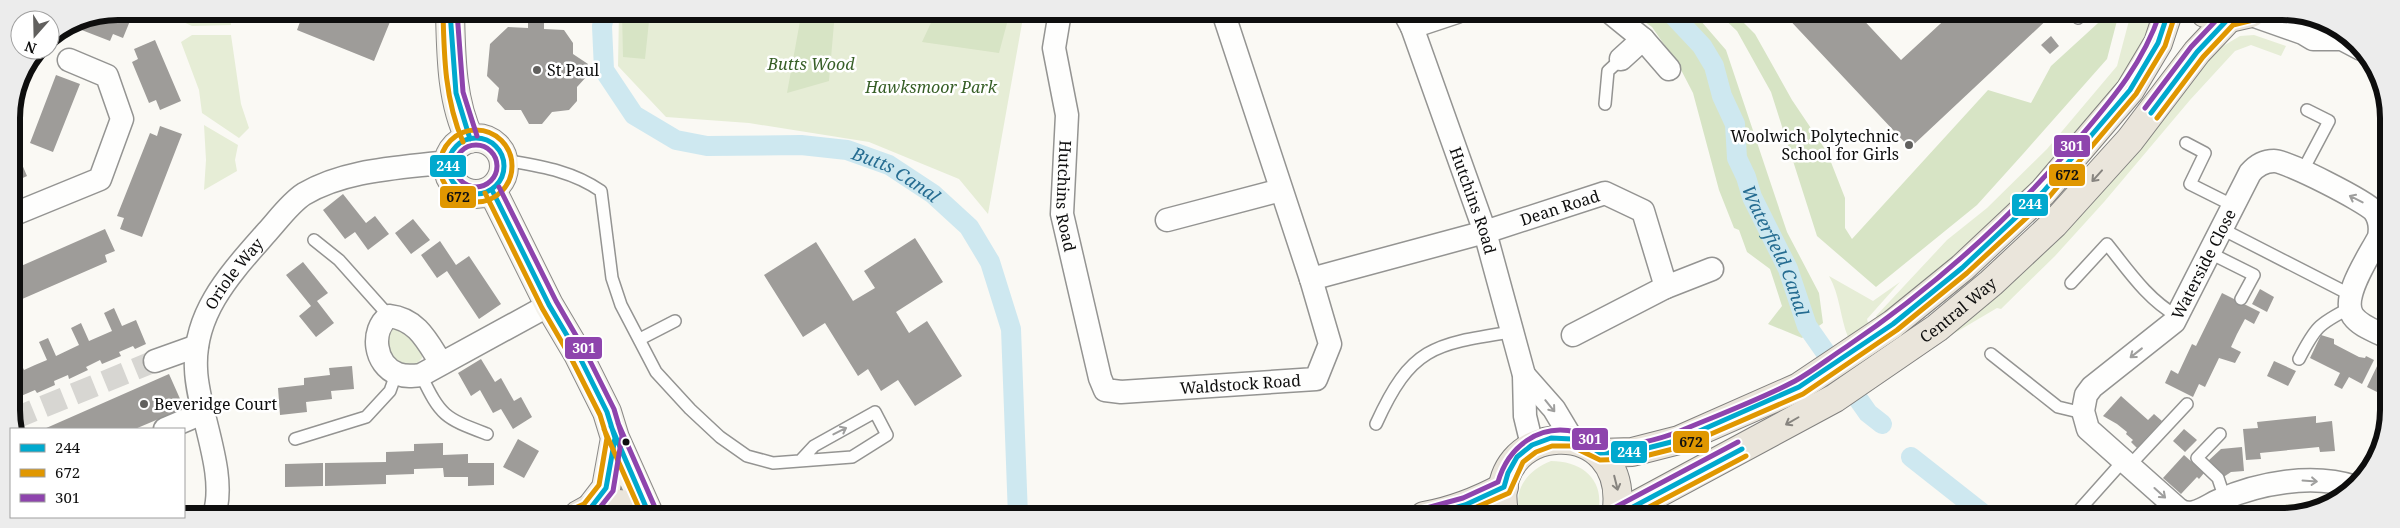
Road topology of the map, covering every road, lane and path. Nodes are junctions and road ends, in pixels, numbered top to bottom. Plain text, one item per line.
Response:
1 (451, 20) edge
2 (1059, 20) edge
3 (1226, 20) edge
4 (1408, 20) edge
5 (1620, 20) edge
6 (2166, 20) edge
7 (2228, 20) edge
8 (2253, 20) edge
9 (1643, 39) junction
10 (2342, 40) edge
11 (1621, 59) joint
12 (69, 60) dead end
13 (1669, 69) dead end
14 (1606, 104) dead end
15 (2307, 110) dead end
16 (470, 138) junction
17 (2186, 143) dead end
18 (504, 160) junction
19 (448, 162) junction
20 (2302, 172) junction
21 (492, 190) junction
22 (1281, 190) junction
23 (2234, 206) junction
24 (20, 212) edge
25 (2380, 216) edge
26 (1167, 220) dead end
27 (2222, 229) junction
28 (1485, 232) junction
29 (2380, 233) edge
30 (314, 240) dead end
31 (2210, 253) junction
32 (1712, 269) dead end
33 (1311, 279) junction
34 (2071, 283) dead end
35 (1666, 287) junction
36 (2241, 299) dead end
37 (2350, 302) junction
38 (549, 305) junction
39 (389, 316) junction
40 (2177, 316) junction
41 (675, 322) dead end
42 (1512, 332) junction
43 (1573, 334) dead end
44 (2380, 334) edge
45 (640, 339) junction
46 (197, 346) junction
47 (1991, 354) dead end
48 (2299, 359) dead end
49 (155, 361) tunnel mouth
50 (441, 363) junction
51 (396, 374) junction
52 (421, 375) junction
53 (1524, 375) junction
54 (1100, 378) joint
55 (2187, 404) dead end
56 (205, 412) junction
57 (2083, 413) junction
58 (1376, 424) dead end
59 (167, 428) edge
60 (487, 434) dead end
61 (2220, 434) dead end
62 (615, 438) junction
63 (295, 439) dead end
64 (1572, 439) junction
65 (1532, 445) junction
66 (1600, 453) junction
67 (801, 460) junction
68 (2127, 463) junction
69 (2347, 484) edge
70 (1504, 487) junction
71 (2225, 499) junction
72 (216, 508) edge
73 (588, 508) edge
74 (593, 508) edge
75 (634, 508) edge
76 (646, 508) edge
77 (1456, 508) edge
78 (1503, 508) edge
79 (1617, 508) edge
80 (1631, 508) edge
81 (2082, 508) edge
82 (2179, 508) edge
83 (2204, 508) edge

1 - 16 street
2 - 54 street, Hutchins Road
3 - 22 street, Waldstock Road
4 - 28 street, Hutchins Road
5 - 9 street
6 - 66 main road, Central Way
7 -> 80 main road, Central Way
8 - 10 street
9 - 11 street
9 - 13 street
11 - 14 lane
12 - 24 street
15 - 20 lane
16 - 18 street
16 - 19 street
17 - 23 lane
18 - 21 street
18 - 45 lane
19 - 21 street
19 - 46 street, Oriole Way
20 - 23 street, Waterside Close
25 -> 20 street, Waterside Close
21 - 38 street
22 - 26 street
22 - 33 street, Waldstock Road
23 - 27 street, Waterside Close
27 - 31 street, Waterside Close
27 - 37 lane
28 - 33 street
28 - 35 street, Dean Road
28 - 42 street, Hutchins Road
29 - 37 street, Waterside Close
30 - 39 lane
31 - 36 lane
31 - 40 street, Waterside Close
32 - 35 street
33 - 54 street, Waldstock Road
34 - 40 lane
35 - 43 street
37 - 44 street
37 - 48 lane
38 - 50 street
38 - 62 street
39 - 50 street
39 - 51 street
40 -> 57 street, Waterside Close
41 - 45 lane
42 - 53 street, Hutchins Road
42 - 58 lane
45 - 67 lane
46 - 49 street
46 - 56 street, Oriole Way
47 - 57 lane
50 - 52 street
51 - 52 street
51 - 63 lane
52 - 60 lane
53 -> 64 street, Hutchins Road
53 - 65 street, Hutchins Road
55 - 68 lane
56 - 59 street
56 - 72 street, Oriole Way
57 - 68 street
61 - 71 lane
62 - 73 street
62 - 76 street
64 - 65 main road
64 - 66 main road
65 - 70 main road
66 -> 79 main road
67 -> 67 lane
68 - 81 lane
68 -> 82 street
71 -> 69 street
70 - 77 main road
70 - 78 main road
83 -> 71 street
74 - 75 main road

